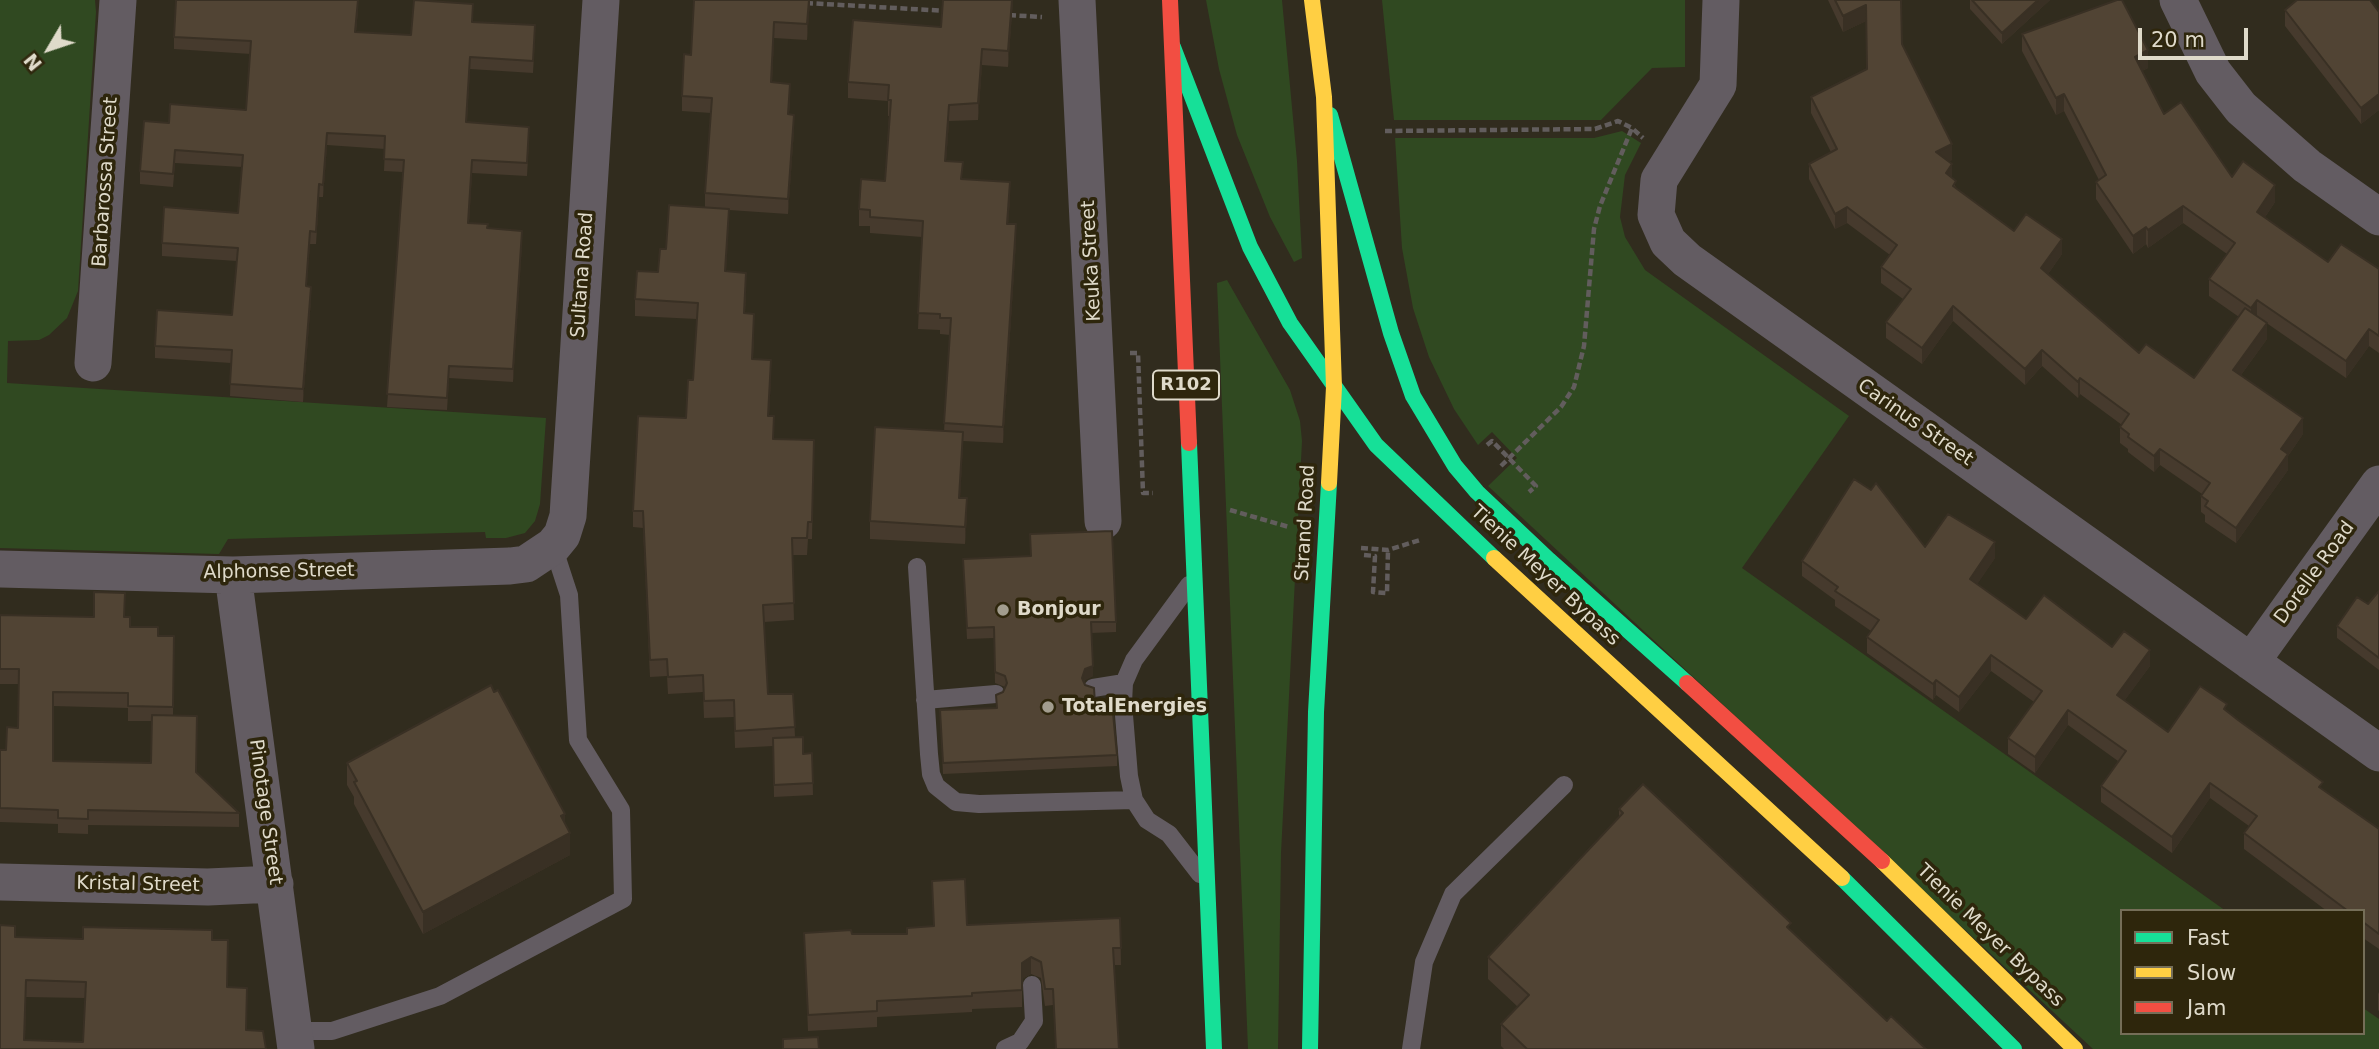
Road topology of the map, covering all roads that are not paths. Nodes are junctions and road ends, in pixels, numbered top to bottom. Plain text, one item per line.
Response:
1 (118, 0) edge
2 (601, 0) edge
3 (1170, 0) edge
4 (1312, 0) edge
5 (1721, 0) edge
6 (2178, 0) edge
7 (1062, 8) edge
8 (1172, 45) junction
9 (1324, 97) junction
10 (2379, 217) edge
11 (93, 363) dead end
12 (1334, 387) junction
13 (2379, 484) edge
14 (1103, 521) dead end
15 (553, 546) junction
16 (917, 567) dead end
17 (0, 569) edge
18 (233, 575) junction
19 (1194, 580) junction
20 (2251, 662) junction
21 (1125, 683) junction
22 (1093, 688) edge
23 (996, 694) edge
24 (926, 700) junction
25 (2379, 753) edge
26 (1564, 785) dead end
27 (1134, 800) junction
28 (0, 882) edge
29 (1208, 882) junction
30 (275, 884) junction
31 (1032, 985) dead end
32 (295, 1040) edge
33 (1005, 1049) edge
34 (1214, 1049) edge
35 (1310, 1049) edge
36 (1410, 1049) edge
37 (2014, 1049) edge
38 (2076, 1049) edge

1 - 11 street, Barbarossa Street
2 - 15 street, Sultana Road
3 - 8 street, R102
4 - 9 street, Strand Road
5 - 20 street, Carinus Street
6 - 10 street
7 - 14 street, Keuka Street
8 - 12 street, Tienie Meyer Bypass
8 - 19 street, R102
9 - 12 street, Strand Road
9 - 38 street, Tienie Meyer Bypass
12 - 35 street, Strand Road
12 - 37 street, Tienie Meyer Bypass
13 - 20 street, Dorelle Road
15 - 18 street, Alphonse Street
15 - 32 lane
16 - 24 lane
17 - 18 street, Alphonse Street
18 - 30 street, Pinotage Street
19 - 21 lane
19 - 29 street, R102
20 - 25 street, Carinus Street
21 - 22 lane
21 - 27 lane
23 - 24 lane
24 - 27 lane
26 - 36 lane
27 - 29 lane
28 - 30 street, Kristal Street
29 - 34 street, R102
30 - 32 street, Pinotage Street
31 - 33 lane

